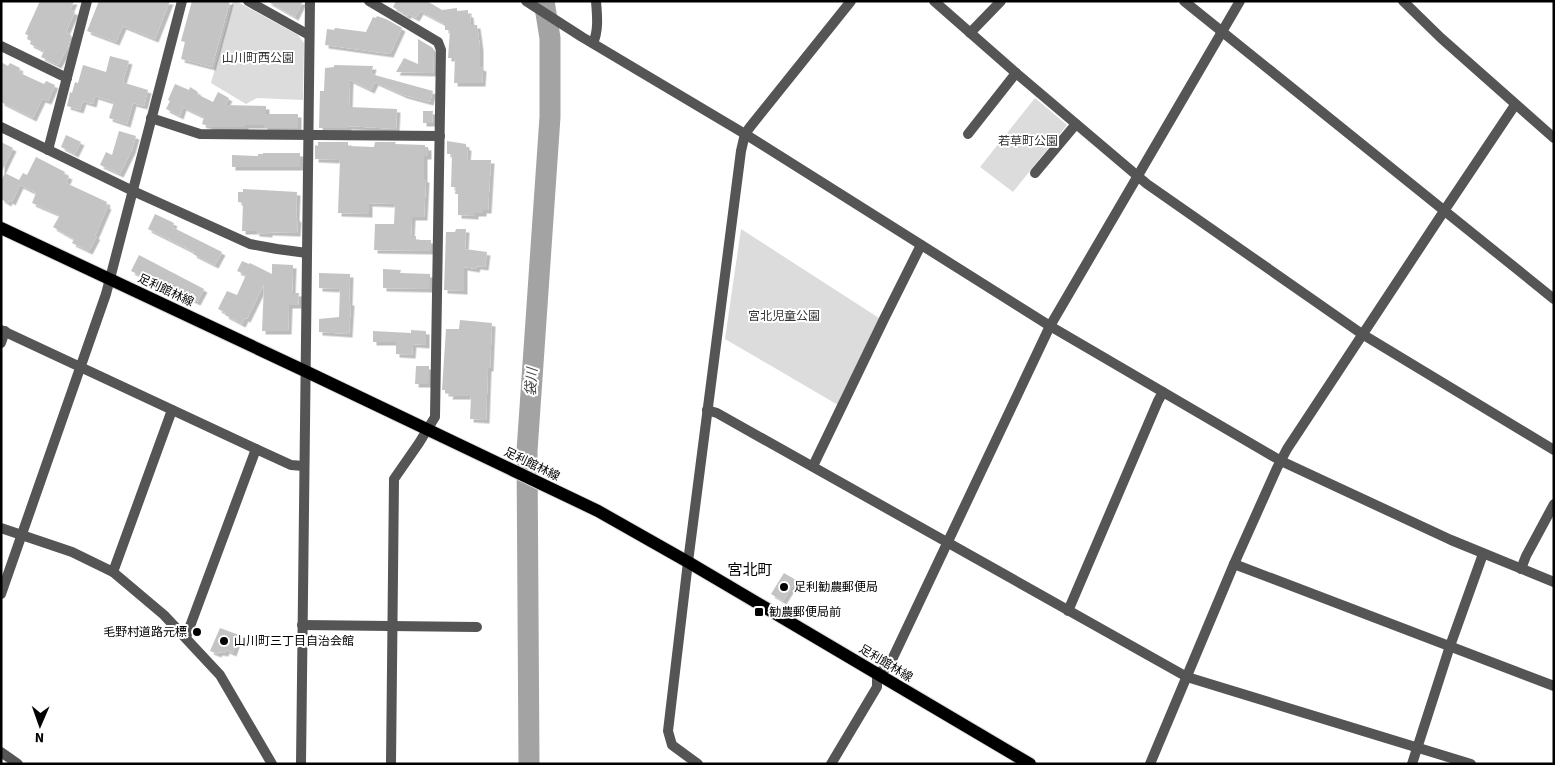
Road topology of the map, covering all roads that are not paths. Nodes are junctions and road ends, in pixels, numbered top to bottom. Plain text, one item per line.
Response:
1 (87, 1) edge
2 (182, 1) edge
3 (248, 1) edge
4 (310, 1) edge
5 (369, 1) edge
6 (526, 1) edge
7 (596, 1) edge
8 (851, 1) edge
9 (934, 1) edge
10 (1000, 1) edge
11 (1184, 1) edge
12 (1240, 1) edge
13 (1403, 1) edge
14 (1222, 31) junction
15 (970, 33) junction
16 (309, 35) junction
17 (593, 43) junction
18 (1, 46) edge
19 (1016, 73) junction
20 (67, 78) junction
21 (1516, 105) junction
22 (152, 118) junction
23 (1076, 124) junction
24 (1, 127) edge
25 (745, 134) junction
26 (968, 134) dead end
27 (308, 135) junction
28 (440, 136) junction
29 (1554, 138) edge
30 (48, 150) junction
31 (1035, 173) dead end
32 (1138, 177) junction
33 (133, 191) junction
34 (1444, 211) junction
35 (1, 228) edge
36 (921, 245) junction
37 (306, 253) junction
38 (110, 279) junction
39 (1554, 299) edge
40 (1050, 326) junction
41 (3, 331) edge
42 (1362, 334) junction
43 (1, 343) edge
44 (81, 367) junction
45 (305, 371) junction
46 (1163, 392) junction
47 (172, 410) junction
48 (707, 410) junction
49 (427, 429) junction
50 (256, 449) junction
51 (1554, 450) edge
52 (1281, 461) junction
53 (304, 466) junction
54 (813, 466) junction
55 (1554, 504) edge
56 (1, 528) edge
57 (21, 535) junction
58 (948, 542) junction
59 (1483, 554) junction
60 (688, 562) junction
61 (1234, 564) junction
62 (1521, 569) junction
63 (113, 572) junction
64 (1554, 582) edge
65 (1, 594) edge
66 (1068, 611) junction
67 (302, 625) junction
68 (393, 626) junction
69 (478, 627) dead end
70 (186, 637) junction
71 (1450, 646) junction
72 (877, 674) junction
73 (1187, 677) junction
74 (1554, 686) edge
75 (1418, 748) junction
76 (1, 752) edge
77 (18, 764) edge
78 (272, 764) edge
79 (301, 764) edge
80 (391, 764) edge
81 (698, 764) edge
82 (831, 764) edge
83 (1030, 764) edge
84 (1150, 764) edge
85 (1412, 764) edge
86 (1471, 764) edge

1 - 20 street
2 - 22 street
3 - 16 street
4 - 16 street
5 - 28 street
6 - 17 street
7 - 17 street
8 - 25 street
9 - 15 street
10 - 15 street
11 - 14 street
12 - 14 street
13 - 21 street
14 - 32 street
14 - 34 street
15 - 19 street
16 - 27 street
17 - 25 street
18 - 20 street
19 - 23 street
19 - 26 street
20 - 30 street
21 - 29 street
21 - 34 street
22 - 27 street
22 - 33 street
23 - 31 street
23 - 32 street
24 - 30 street
25 - 36 street
25 - 48 street
27 - 28 street
27 - 37 street
28 - 49 street
30 - 33 street
32 - 40 street
32 - 42 street
33 - 37 street
33 - 38 street
34 - 39 street
34 - 42 street
35 - 38 main road, 足利館林線
36 - 40 street
36 - 54 street
37 - 45 street
38 - 44 street
38 - 45 main road, 足利館林線
40 - 46 street
40 - 58 street
41 - 43 street
41 - 44 street
42 - 51 street
42 - 52 street
44 - 47 street
44 - 57 street
45 - 49 main road, 足利館林線
45 - 53 street
46 - 52 street
46 - 66 street
47 - 50 street
47 - 63 street
48 - 54 street
48 - 60 street
49 - 60 main road, 足利館林線
49 - 68 street
50 - 53 street
50 - 70 street
52 - 59 street
52 - 61 street
53 - 67 street
54 - 58 street
55 - 62 street
56 - 57 street
57 - 63 street
57 - 65 street
58 - 66 street
58 - 72 street
59 - 62 street
59 - 71 street
60 - 72 main road, 足利館林線
60 - 81 street
61 - 71 street
61 - 73 street
62 - 64 street
63 - 70 street
66 - 73 street
67 - 68 street
67 - 79 street
68 - 69 street
68 - 80 street
70 - 78 street
71 - 74 street
71 - 75 street
72 - 82 street
72 - 83 main road, 足利館林線
73 - 75 street
73 - 84 street
75 - 85 street
75 - 86 street
76 - 77 street

